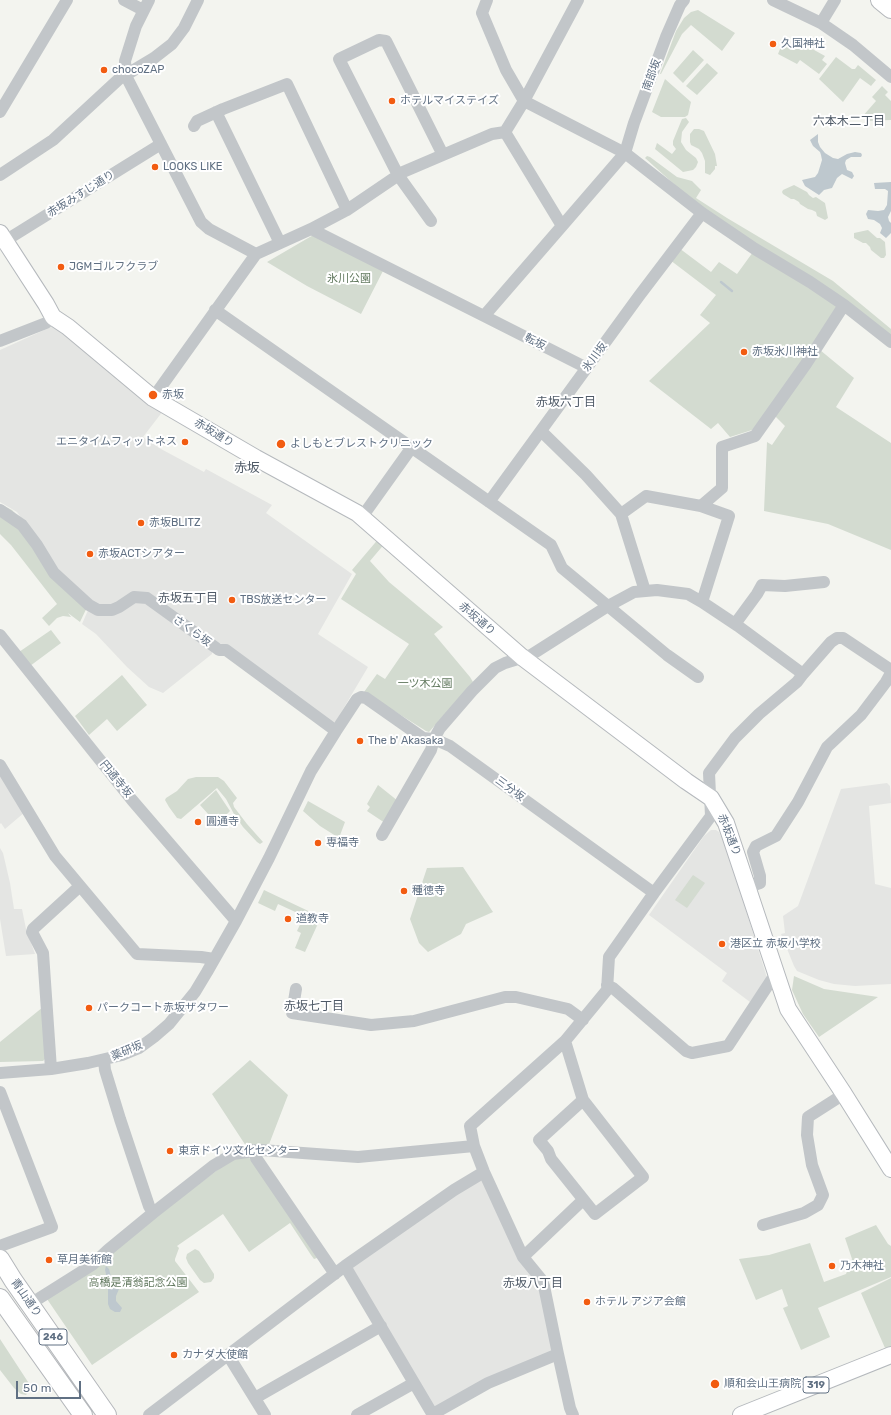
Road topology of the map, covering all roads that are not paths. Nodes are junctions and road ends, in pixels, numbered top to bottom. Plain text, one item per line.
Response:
1 (67, 0) edge
2 (124, 0) edge
3 (198, 0) edge
4 (487, 0) edge
5 (578, 0) edge
6 (684, 0) edge
7 (773, 0) edge
8 (835, 0) edge
9 (872, 0) edge
10 (880, 0) edge
11 (146, 5) edge
12 (891, 8) edge
13 (891, 15) edge
14 (821, 23) junction
15 (126, 76) junction
16 (891, 77) edge
17 (524, 101) junction
18 (0, 112) edge
19 (216, 112) junction
20 (194, 126) dead end
21 (505, 132) junction
22 (161, 144) junction
23 (625, 153) junction
24 (443, 155) junction
25 (0, 175) edge
26 (398, 175) junction
27 (347, 210) junction
28 (702, 213) junction
29 (431, 222) dead end
30 (562, 226) junction
31 (311, 229) junction
32 (2, 239) edge
33 (280, 243) junction
34 (256, 254) junction
35 (844, 305) junction
36 (215, 310) junction
37 (484, 316) junction
38 (53, 317) junction
39 (0, 341) edge
40 (891, 342) edge
41 (587, 368) junction
42 (153, 398) junction
43 (541, 430) junction
44 (412, 447) junction
45 (489, 502) junction
46 (701, 506) junction
47 (0, 510) edge
48 (621, 514) junction
49 (362, 517) junction
50 (824, 582) dead end
51 (645, 591) junction
52 (702, 602) junction
53 (608, 606) junction
54 (735, 624) junction
55 (0, 635) edge
56 (522, 657) junction
57 (891, 672) edge
58 (803, 674) junction
59 (698, 678) dead end
60 (361, 697) joint
61 (336, 731) junction
62 (434, 739) junction
63 (0, 765) edge
64 (711, 798) junction
65 (382, 835) dead end
66 (80, 886) junction
67 (748, 887) junction
68 (654, 892) junction
69 (236, 921) junction
70 (214, 959) junction
71 (776, 973) junction
72 (607, 985) junction
73 (296, 989) dead end
74 (583, 1020) junction
75 (565, 1041) junction
76 (104, 1060) junction
77 (51, 1069) junction
78 (0, 1073) edge
79 (0, 1092) edge
80 (844, 1094) junction
81 (583, 1100) junction
82 (474, 1146) junction
83 (254, 1150) junction
84 (890, 1165) edge
85 (484, 1172) junction
86 (583, 1200) junction
87 (153, 1213) junction
88 (763, 1225) dead end
89 (0, 1246) edge
90 (523, 1257) junction
91 (0, 1259) edge
92 (340, 1270) junction
93 (0, 1298) edge
94 (30, 1304) junction
95 (381, 1326) junction
96 (558, 1354) junction
97 (228, 1355) junction
98 (891, 1355) edge
99 (891, 1363) edge
100 (414, 1383) junction
101 (255, 1398) junction
102 (83, 1415) edge
103 (107, 1415) edge
104 (149, 1415) edge
105 (265, 1415) edge
106 (358, 1415) edge
107 (433, 1415) edge
108 (572, 1415) edge
109 (741, 1415) edge
110 (761, 1415) edge

1 - 18 street
2 - 11 street
3 - 15 street
4 - 17 street
5 - 17 street
6 - 23 street, 南部坂
7 - 14 street
8 - 14 street
9 - 13 main road
10 - 12 highway
11 - 15 street
14 - 16 street
15 - 22 street
15 - 25 street
17 - 21 street
17 - 23 street
19 - 20 street
19 - 27 street
19 - 33 street
21 - 24 street
21 - 30 street
22 - 32 street, 赤坂みすじ通り
22 - 34 street
23 - 28 street
23 - 30 street
24 - 26 street
24 - 26 street
26 - 27 street
26 - 29 street
27 - 31 street
28 - 35 street
28 - 41 street, 氷川坂
30 - 37 street
31 - 33 street
31 - 37 street, 転坂
32 - 38 main road, 赤坂通り
33 - 34 street
34 - 36 street
35 - 40 street
35 - 46 street
36 - 42 street
36 - 44 street
37 - 41 street, 転坂
38 - 39 street
38 - 42 main road, 赤坂通り
41 - 43 street, 氷川坂
42 - 49 main road, 赤坂通り
43 - 45 street, 氷川坂
43 - 48 street
44 - 45 street
44 - 49 street
45 - 53 street
46 - 48 street
46 - 52 street
47 - 61 street, さくら坂
48 - 51 street
49 - 56 main road, 赤坂通り
50 - 54 street
51 - 52 street
51 - 53 street
52 - 54 street
53 - 56 street
53 - 59 street
54 - 58 street
55 - 69 street, 円通寺坂
56 - 62 street
56 - 64 main road, 赤坂通り
57 - 58 street
57 - 67 street
58 - 64 street
60 - 61 street, 薬研坂
60 - 62 street, 三分坂
61 - 69 street, 薬研坂
62 - 65 street
62 - 68 street, 三分坂
63 - 66 street
64 - 67 main road, 赤坂通り
64 - 68 street
66 - 70 street
66 - 77 street
67 - 71 main road, 赤坂通り
68 - 72 street
69 - 70 street, 薬研坂
70 - 76 street, 薬研坂
71 - 72 street
71 - 80 main road, 赤坂通り
72 - 74 street
73 - 74 street
74 - 75 street
75 - 81 street
75 - 82 street
76 - 77 street, 薬研坂
76 - 87 street
77 - 78 street, 薬研坂
79 - 89 street
80 - 84 main road, 赤坂通り
80 - 88 street
81 - 86 street
81 - 86 street
82 - 83 street
82 - 85 street
83 - 87 street
83 - 92 street
85 - 90 street
85 - 92 street
86 - 90 street
87 - 94 street
90 - 96 street
91 - 94 highway, 青山通り / 246
92 - 95 street
92 - 97 street
93 - 102 highway, 青山通り / 246
94 - 103 highway, 青山通り / 246
95 - 100 street
95 - 101 street
96 - 107 street
96 - 108 street
97 - 101 street
97 - 104 street
98 - 109 main road, 319
99 - 110 main road, 319
100 - 106 street
100 - 107 street
101 - 105 street

